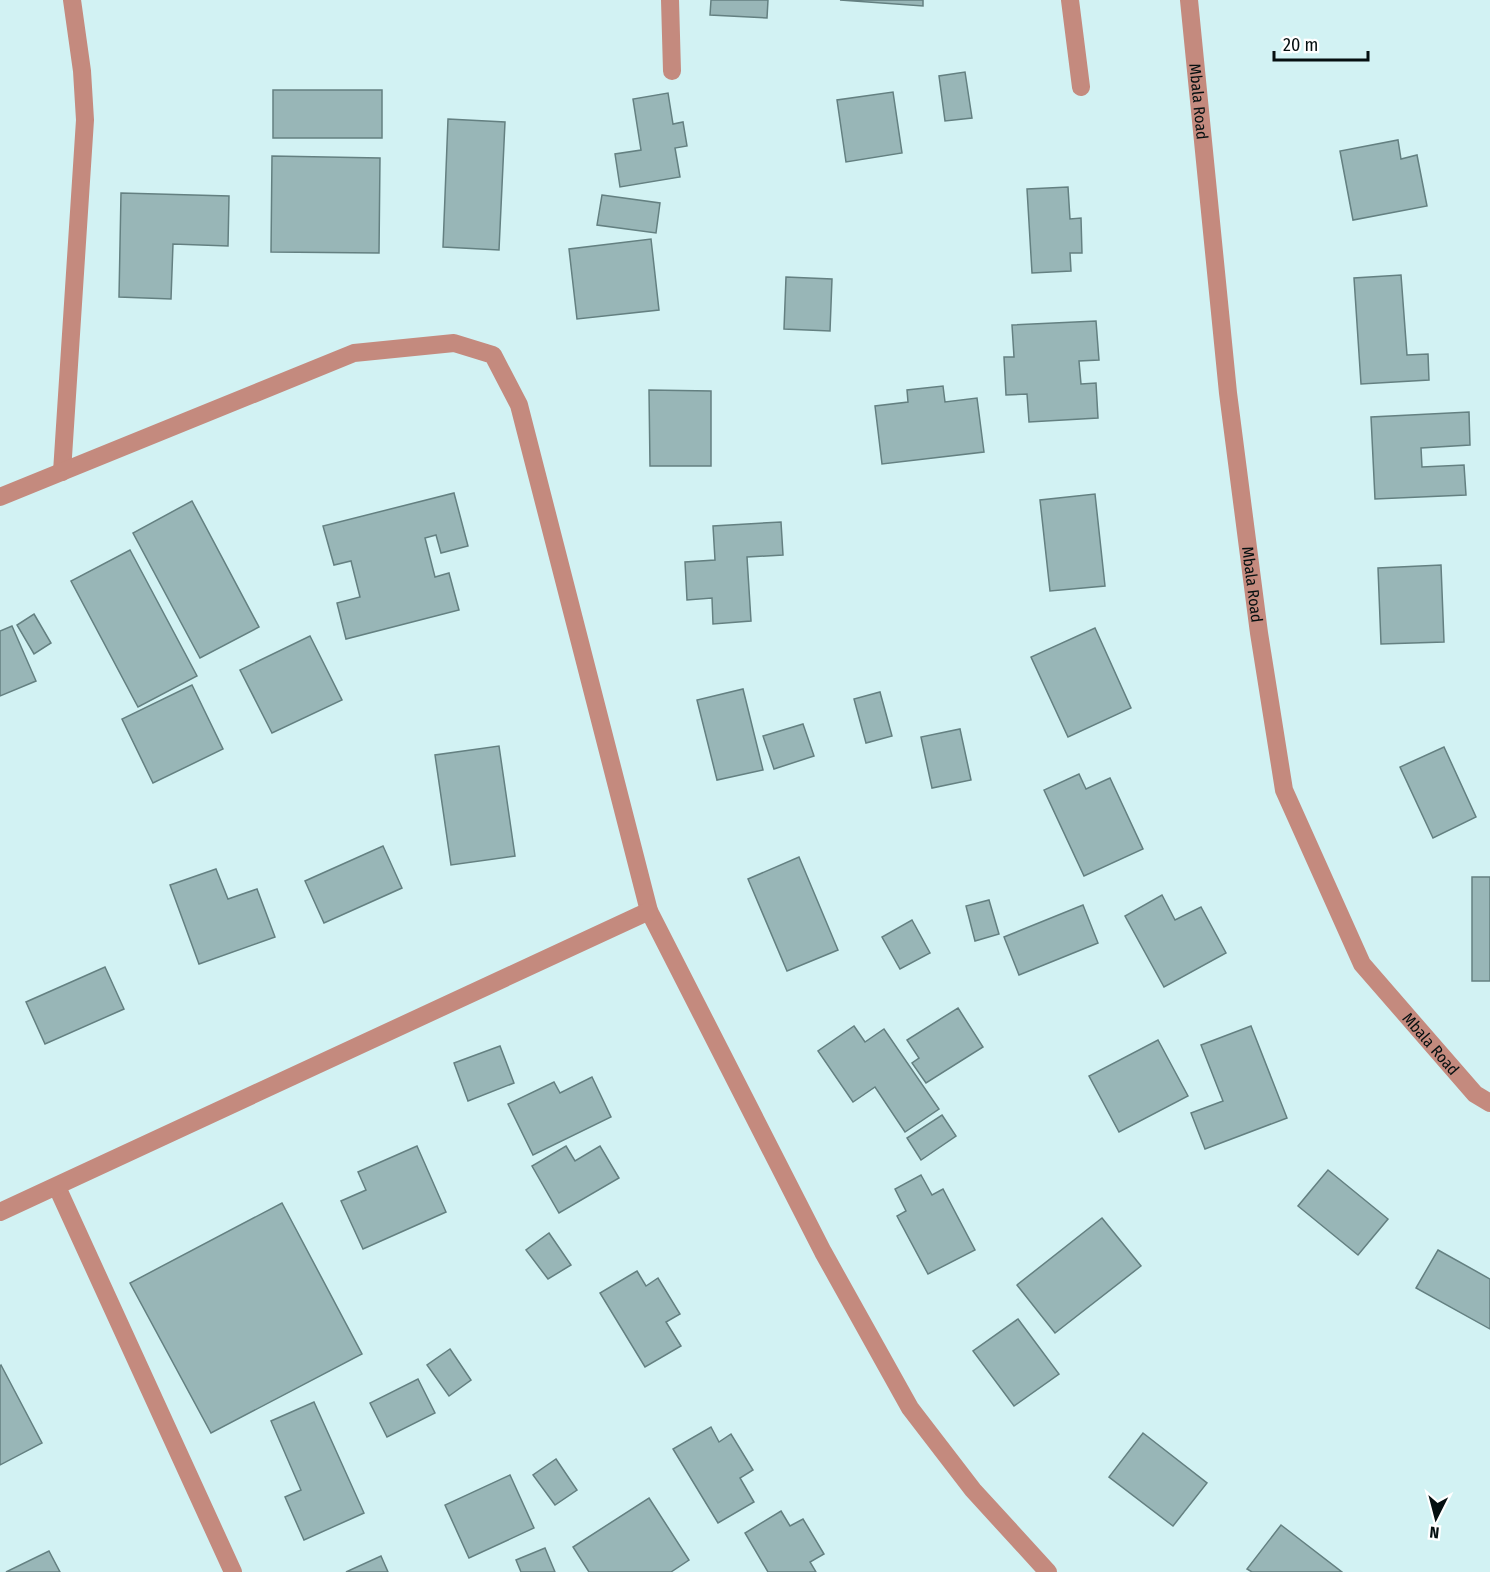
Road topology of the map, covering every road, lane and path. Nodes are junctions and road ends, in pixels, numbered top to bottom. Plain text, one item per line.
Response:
1 (72, 0) edge
2 (670, 0) edge
3 (1070, 0) edge
4 (1189, 0) edge
5 (672, 71) dead end
6 (1081, 87) dead end
7 (62, 472) junction
8 (0, 497) edge
9 (649, 911) junction
10 (1490, 1103) edge
11 (57, 1187) junction
12 (0, 1212) edge
13 (233, 1572) edge
14 (1048, 1572) edge

1 - 7 street
2 - 5 street
3 - 6 street
4 - 10 street, Mbala Road
7 - 8 street
7 - 9 street
9 - 11 street
9 - 14 street
11 - 12 street
11 - 13 street

